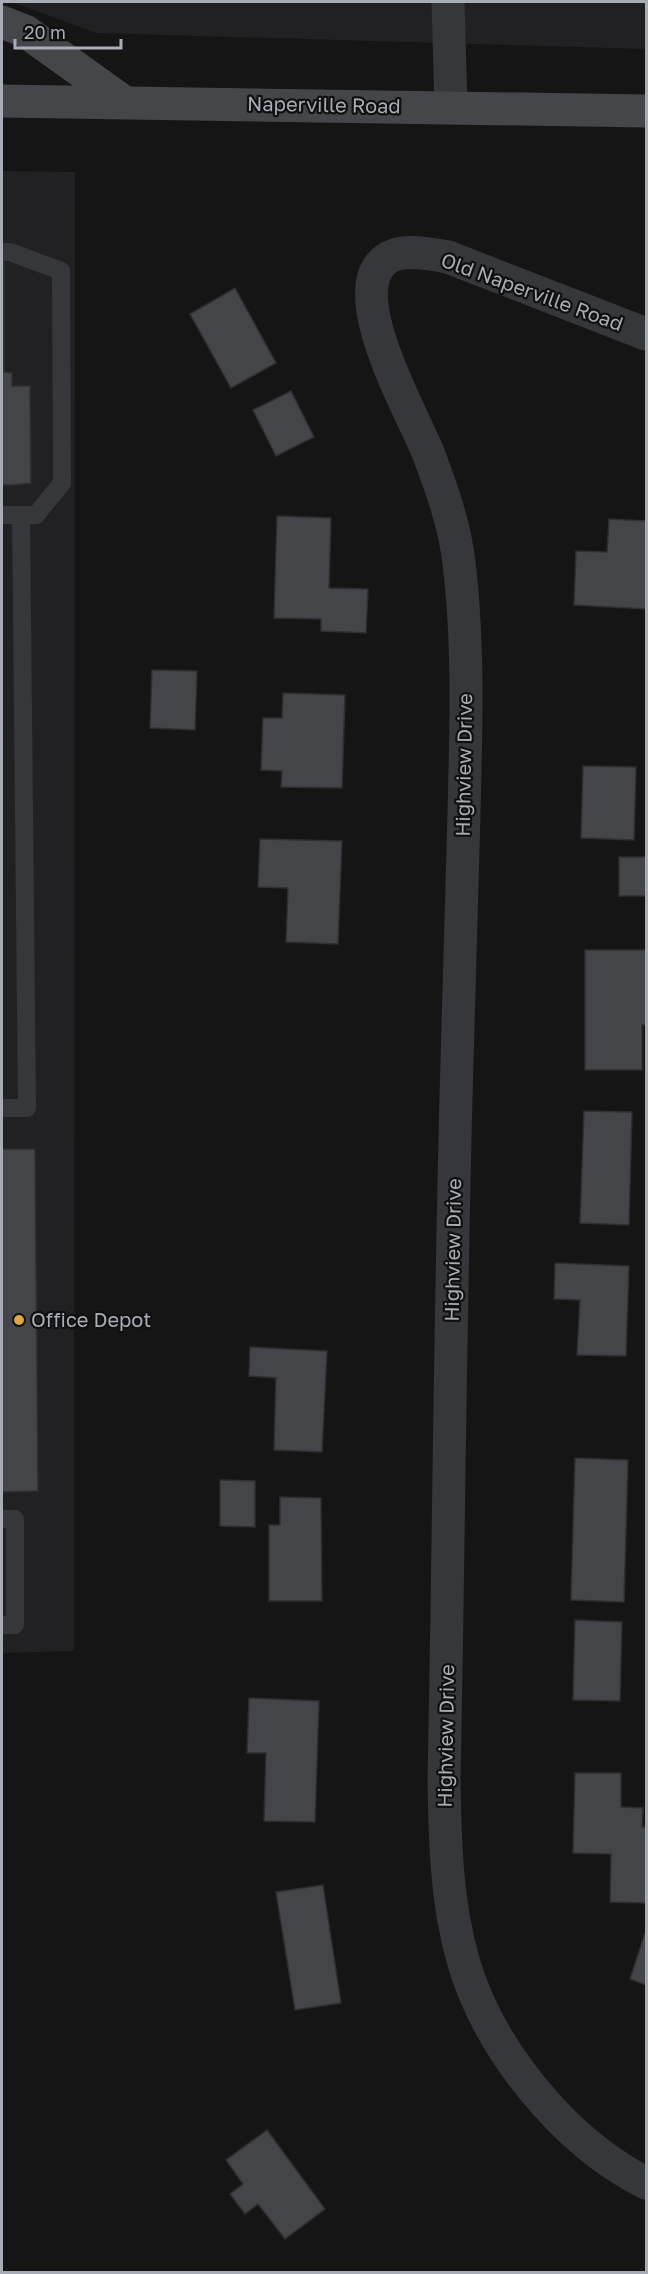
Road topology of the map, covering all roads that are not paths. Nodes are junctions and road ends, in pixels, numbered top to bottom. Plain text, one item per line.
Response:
1 (448, 2) edge
2 (2, 22) edge
3 (2, 101) edge
4 (124, 102) junction
5 (451, 107) junction
6 (646, 111) edge
7 (2, 252) edge
8 (383, 262) joint
9 (646, 334) edge
10 (2, 515) edge
11 (21, 515) junction
12 (2, 1108) edge
13 (2, 1519) edge
14 (2, 1625) edge
15 (646, 2183) edge

1 - 5 street
2 - 4 main road
3 - 4 main road, Naperville Road
4 - 5 main road, Naperville Road
5 - 6 main road, Naperville Road
7 - 11 lane
8 - 9 street, Old Naperville Road
8 - 15 street, Highview Drive
10 - 11 lane
11 - 12 lane
13 - 14 lane

